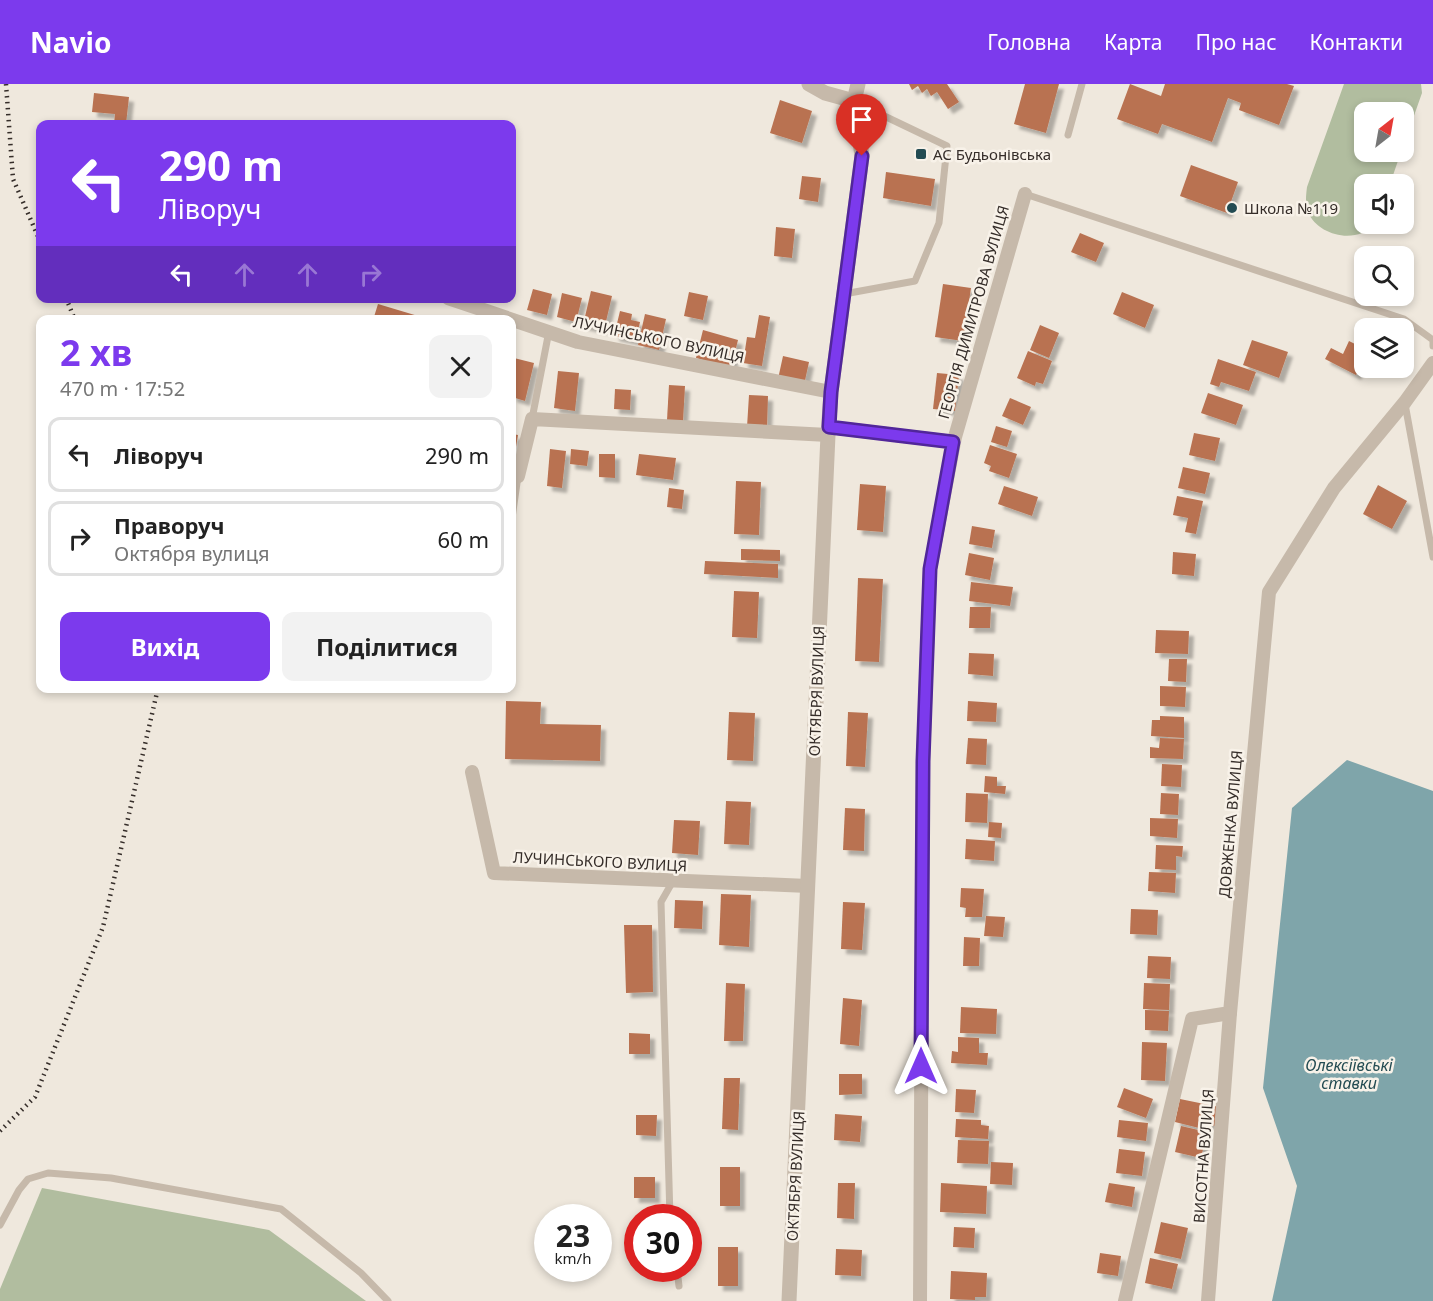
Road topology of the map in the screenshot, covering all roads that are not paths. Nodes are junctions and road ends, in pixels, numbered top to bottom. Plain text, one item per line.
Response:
1 (809, 84) edge
2 (858, 84) edge
3 (1082, 84) edge
4 (854, 101) junction
5 (1068, 135) dead end
6 (1024, 194) joint
7 (844, 294) junction
8 (463, 303) edge
9 (500, 315) edge
10 (516, 320) edge
11 (549, 331) junction
12 (1433, 346) edge
13 (1433, 363) edge
14 (831, 392) junction
15 (1405, 402) junction
16 (532, 419) junction
17 (829, 431) junction
18 (953, 442) junction
19 (516, 473) edge
20 (1433, 557) edge
21 (472, 772) dead end
22 (673, 881) junction
23 (808, 885) junction
24 (1230, 1013) junction
25 (670, 1204) edge
26 (0, 1225) edge
27 (679, 1282) edge
28 (680, 1286) dead end
29 (388, 1301) edge
30 (789, 1301) edge
31 (920, 1301) edge
32 (1125, 1301) edge
33 (1208, 1301) edge

1 - 4 street
2 - 4 street, ОКТЯБРЯ ВУЛИЦЯ
3 - 5 lane
4 - 7 street, ОКТЯБРЯ ВУЛИЦЯ
4 - 7 lane
6 - 12 lane
6 - 18 street, ГЕОРГІЯ ДИМИТРОВА ВУЛИЦЯ
7 - 14 street, ОКТЯБРЯ ВУЛИЦЯ
8 - 9 street, ЛУЧИНСЬКОГО ВУЛИЦЯ
10 - 11 street, ЛУЧИНСЬКОГО ВУЛИЦЯ
11 - 14 street, ЛУЧИНСЬКОГО ВУЛИЦЯ
11 - 16 lane
13 - 15 street, ДОВЖЕНКА ВУЛИЦЯ
14 - 17 street, ОКТЯБРЯ ВУЛИЦЯ
15 - 20 lane
15 - 24 street, ДОВЖЕНКА ВУЛИЦЯ
16 - 17 street
16 - 19 street
17 - 18 street
17 - 23 street, ОКТЯБРЯ ВУЛИЦЯ
18 - 31 street, ГЕОРГІЯ ДИМИТРОВА ВУЛИЦЯ
21 - 22 street, ЛУЧИНСЬКОГО ВУЛИЦЯ
22 - 23 street, ЛУЧИНСЬКОГО ВУЛИЦЯ
22 - 25 lane
23 - 30 street, ОКТЯБРЯ ВУЛИЦЯ
24 - 32 street
24 - 33 street, ВИСОТНА ВУЛИЦЯ
26 - 29 lane
27 - 28 lane

